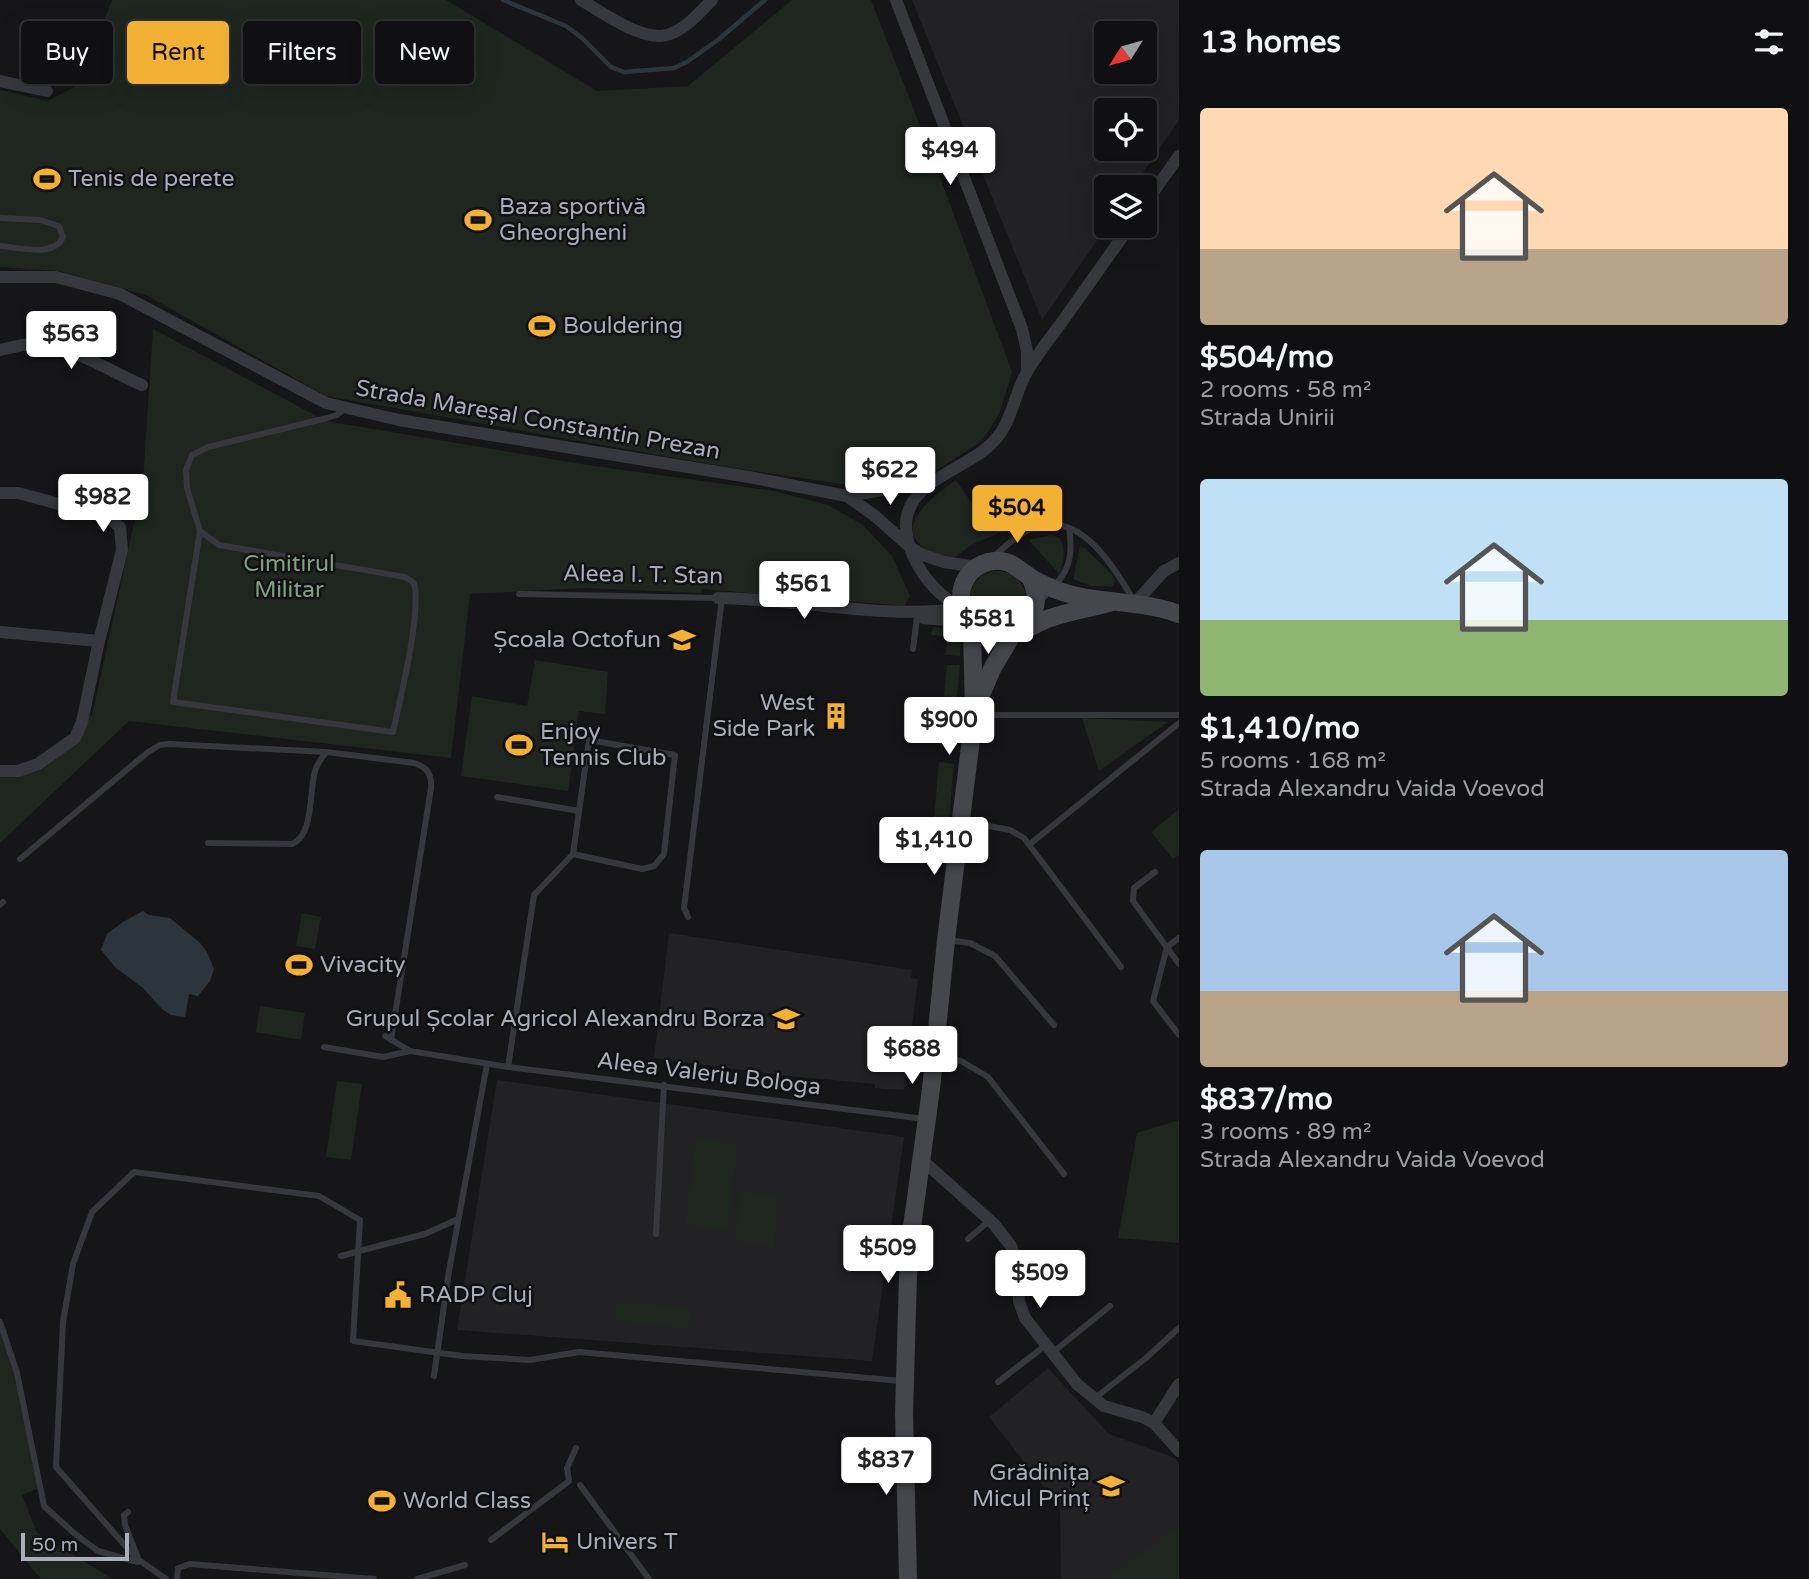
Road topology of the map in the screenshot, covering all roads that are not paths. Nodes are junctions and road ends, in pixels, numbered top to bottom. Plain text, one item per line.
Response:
1 (581, 0) edge
2 (712, 0) edge
3 (896, 0) edge
4 (0, 81) edge
5 (47, 91) dead end
6 (1179, 156) edge
7 (1157, 187) edge
8 (0, 218) edge
9 (1121, 238) edge
10 (0, 246) edge
11 (0, 277) edge
12 (0, 350) edge
13 (1027, 371) junction
14 (142, 384) dead end
15 (344, 409) junction
16 (926, 486) junction
17 (0, 493) edge
18 (847, 496) junction
19 (1069, 528) junction
20 (200, 531) junction
21 (911, 548) junction
22 (1179, 563) edge
23 (982, 564) junction
24 (1030, 577) junction
25 (1053, 588) junction
26 (519, 594) dead end
27 (720, 598) junction
28 (1112, 602) junction
29 (1135, 603) junction
30 (1036, 605) junction
31 (892, 612) junction
32 (1179, 614) edge
33 (965, 616) junction
34 (916, 618) junction
35 (0, 632) edge
36 (1017, 632) junction
37 (99, 640) junction
38 (913, 649) dead end
39 (974, 713) junction
40 (1179, 715) edge
41 (1179, 723) edge
42 (326, 752) junction
43 (0, 771) edge
44 (497, 797) dead end
45 (579, 811) junction
46 (960, 820) junction
47 (208, 843) dead end
48 (1030, 844) junction
49 (573, 854) junction
50 (926, 855) dead end
51 (956, 858) junction
52 (20, 859) dead end
53 (1155, 872) dead end
54 (688, 917) dead end
55 (1179, 938) edge
56 (946, 940) junction
57 (1167, 947) junction
58 (1179, 964) edge
59 (1121, 967) dead end
60 (1054, 1025) dead end
61 (1179, 1035) edge
62 (324, 1047) dead end
63 (410, 1051) junction
64 (934, 1058) junction
65 (487, 1064) junction
66 (508, 1067) junction
67 (664, 1085) junction
68 (927, 1119) junction
69 (922, 1160) junction
70 (1064, 1174) dead end
71 (458, 1219) junction
72 (990, 1220) junction
73 (656, 1234) dead end
74 (968, 1239) dead end
75 (341, 1256) dead end
76 (1110, 1306) dead end
77 (0, 1322) edge
78 (1179, 1328) edge
79 (1049, 1349) junction
80 (434, 1376) dead end
81 (904, 1381) junction
82 (998, 1382) dead end
83 (1179, 1384) edge
84 (1093, 1399) junction
85 (1154, 1423) junction
86 (576, 1448) dead end
87 (1179, 1451) edge
88 (580, 1485) dead end
89 (128, 1512) dead end
90 (491, 1540) dead end
91 (140, 1563) junction
92 (465, 1565) dead end
93 (166, 1579) edge
94 (177, 1579) edge
95 (374, 1579) edge
96 (417, 1579) edge
97 (649, 1579) edge
98 (908, 1579) edge

1 - 2 street
3 - 13 street
4 - 5 street
6 - 7 street
8 - 10 lane
9 - 13 street
11 - 15 street, Strada Mareșal Constantin Prezan
12 - 14 street
13 - 16 street
15 - 18 street, Strada Mareșal Constantin Prezan
15 - 20 lane
16 - 18 street
16 - 21 street
17 - 37 street
18 - 21 street, Strada Mareșal Constantin Prezan
19 - 23 lane
19 - 25 lane
19 - 29 lane
20 - 20 lane
21 - 23 street, Strada Mareșal Constantin Prezan
21 - 33 street, Strada Mareșal Constantin Prezan
22 - 29 street
23 - 24 main road
23 - 33 main road
24 - 25 main road
24 - 30 main road
25 - 28 main road
25 - 30 lane
26 - 27 lane, Aleea I. T. Stan
27 - 31 street, Aleea I. T. Stan
27 - 54 lane
28 - 29 main road
28 - 36 main road
29 - 32 main road
30 - 36 main road
31 - 33 street, Aleea I. T. Stan
31 - 34 street, Aleea I. T. Stan
33 - 34 street, Aleea I. T. Stan
33 - 36 main road
33 - 39 main road
34 - 38 lane
35 - 37 street
36 - 39 main road
37 - 43 street
39 - 40 lane
39 - 46 main road
41 - 48 lane
42 - 47 lane
42 - 52 lane
42 - 63 lane
44 - 45 lane
45 - 49 lane
45 - 49 lane
46 - 48 lane
46 - 51 main road
48 - 59 lane
49 - 66 lane
50 - 51 lane
51 - 56 main road
53 - 57 lane
55 - 57 lane
56 - 60 lane
56 - 64 main road
57 - 58 lane
57 - 61 lane
62 - 63 lane
63 - 65 lane, Aleea Valeriu Bologa
64 - 68 main road
64 - 70 lane
65 - 66 lane, Aleea Valeriu Bologa
65 - 71 lane
66 - 67 lane, Aleea Valeriu Bologa
67 - 68 lane, Aleea Valeriu Bologa
67 - 73 lane
68 - 69 main road
69 - 72 street
69 - 81 main road
71 - 75 lane, bridge
71 - 80 lane, bridge
72 - 74 lane
72 - 79 street
76 - 79 lane
77 - 91 lane
78 - 84 lane
79 - 82 lane
79 - 84 street
81 - 91 lane
81 - 98 main road
83 - 85 street
84 - 85 street
85 - 87 street
86 - 90 lane
88 - 97 lane
89 - 91 lane
91 - 93 lane
92 - 96 lane
94 - 95 lane

